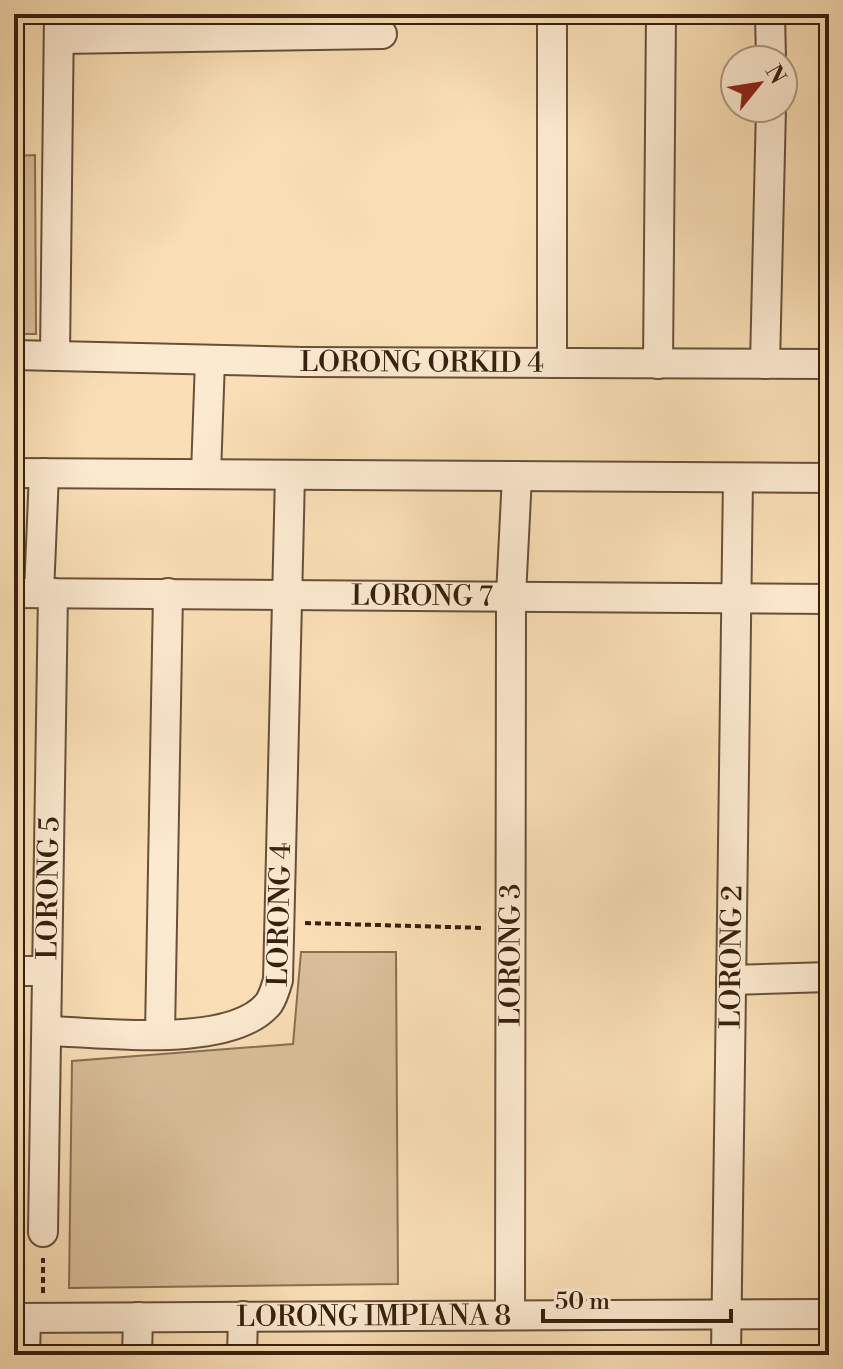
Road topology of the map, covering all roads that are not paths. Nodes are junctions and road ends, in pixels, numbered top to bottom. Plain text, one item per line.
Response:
1 (552, 14) edge
2 (661, 14) edge
3 (770, 14) edge
4 (277, 25) edge
5 (59, 27) edge
6 (382, 34) dead end
7 (771, 44) edge
8 (771, 124) edge
9 (14, 355) edge
10 (55, 356) junction
11 (210, 360) junction
12 (552, 363) junction
13 (658, 364) junction
14 (765, 364) junction
15 (829, 364) edge
16 (14, 473) edge
17 (44, 473) junction
18 (206, 474) junction
19 (290, 475) junction
20 (517, 476) junction
21 (738, 478) junction
22 (829, 478) edge
23 (36, 593) edge
24 (168, 593) junction
25 (288, 594) junction
26 (511, 596) junction
27 (736, 598) junction
28 (829, 599) edge
29 (14, 971) edge
30 (47, 971) junction
31 (829, 977) edge
32 (731, 980) junction
33 (47, 1031) junction
34 (160, 1034) junction
35 (43, 1232) road end
36 (727, 1314) junction
37 (829, 1314) edge
38 (510, 1315) junction
39 (243, 1316) junction
40 (138, 1317) junction
41 (27, 1318) edge
42 (25, 1355) edge
43 (137, 1355) edge
44 (242, 1355) edge
45 (726, 1355) edge

1 - 12 street
2 - 13 street
3 - 7 street
4 - 5 street
4 - 6 street
5 - 10 street
8 - 14 street
9 - 10 street, LORONG ORKID 4
10 - 11 street, LORONG ORKID 4
11 - 12 street, LORONG ORKID 4
11 - 18 street
12 - 13 street, LORONG ORKID 4
13 - 14 street, LORONG ORKID 4
14 - 15 street, LORONG ORKID 4
16 - 17 street
17 - 18 street
17 - 23 street, LORONG 5
18 - 19 street
19 - 20 street
19 - 25 street, LORONG 4
20 - 21 street
20 - 26 street, LORONG 3
21 - 22 street
21 - 27 street, LORONG 2
23 - 24 street, LORONG 7
23 - 30 street, LORONG 5
24 - 25 street, LORONG 7
24 - 34 street
25 - 26 street, LORONG 7
25 - 34 street, LORONG 4
26 - 27 street, LORONG 7
26 - 38 street, LORONG 3
27 - 28 street, LORONG 7
27 - 32 street, LORONG 2
29 - 30 street
30 - 33 street, LORONG 5
31 - 32 street
32 - 36 street, LORONG 2
33 - 34 street, LORONG 4
33 - 35 street, LORONG 5
36 - 37 street, LORONG IMPIANA 8
36 - 38 street, LORONG IMPIANA 8
36 - 45 street, LORONG 2
38 - 39 street, LORONG IMPIANA 8
39 - 40 street, LORONG IMPIANA 8
39 - 44 street
40 - 41 street, LORONG IMPIANA 8
40 - 43 street
41 - 42 street

